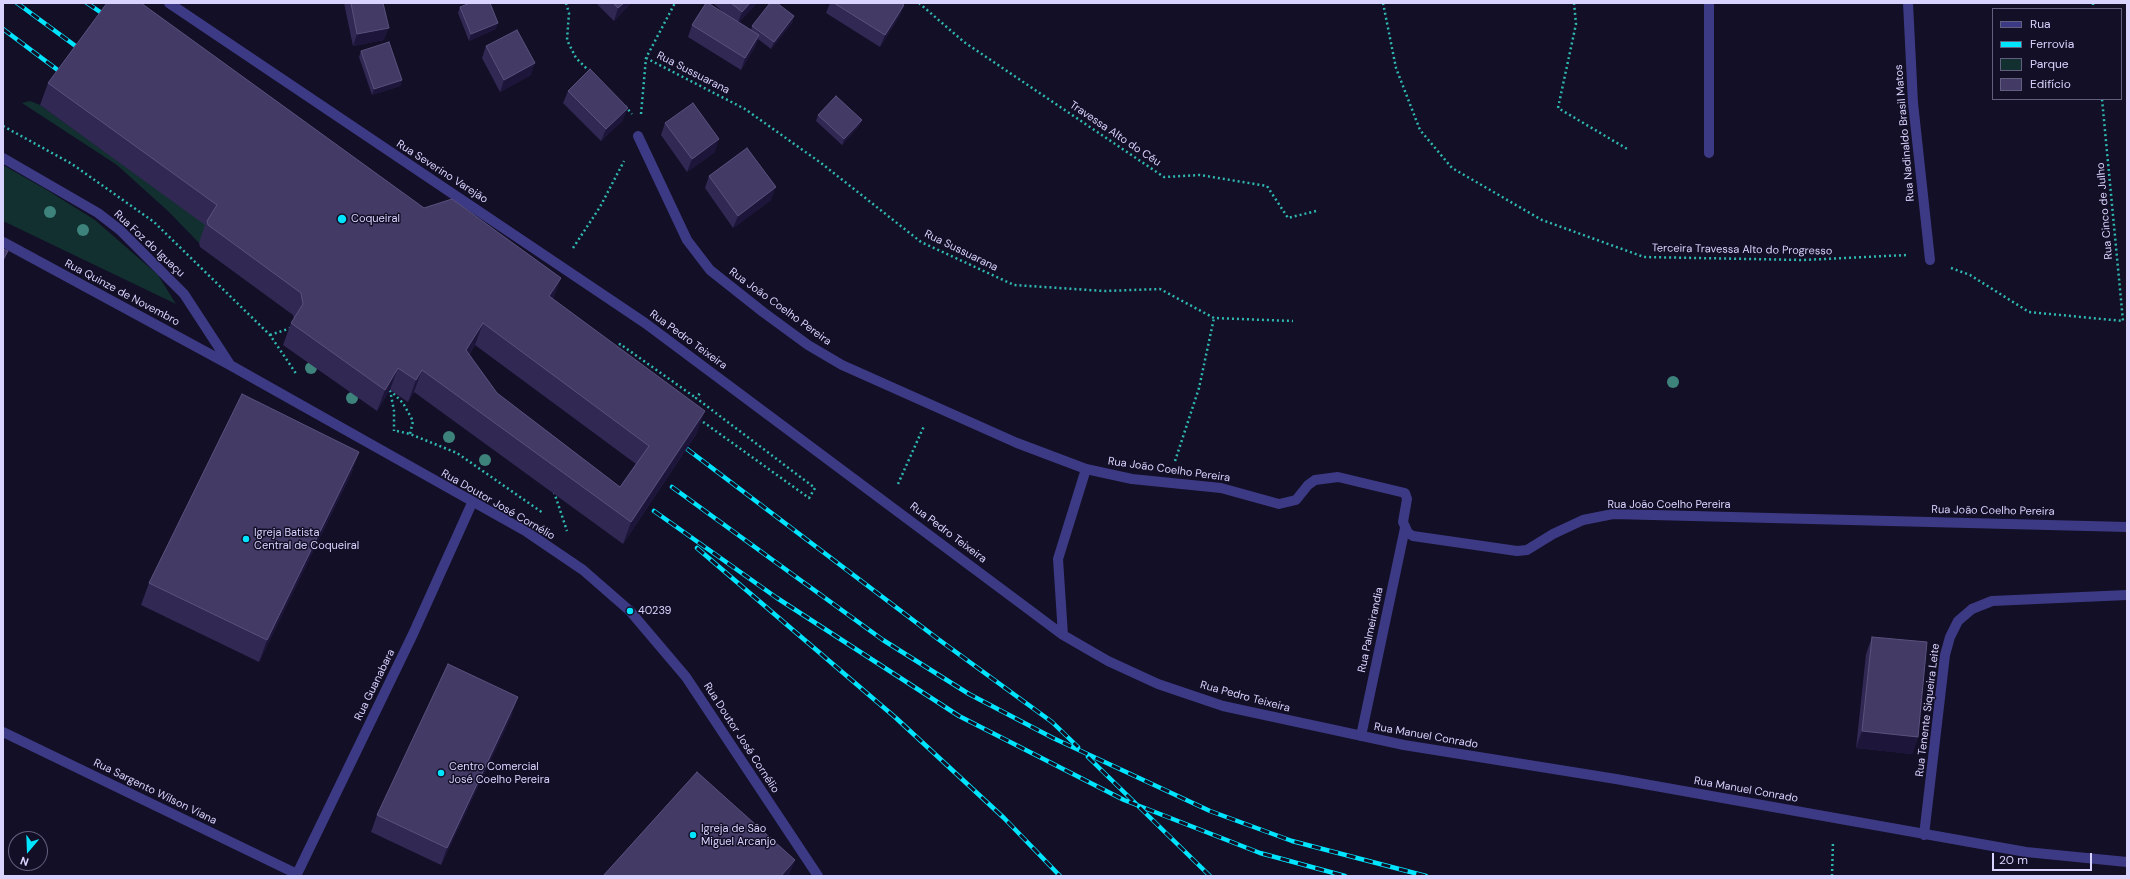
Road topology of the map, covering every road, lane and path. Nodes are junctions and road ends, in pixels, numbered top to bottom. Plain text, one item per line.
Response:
1 (169, 3) edge
2 (566, 3) edge
3 (675, 3) edge
4 (919, 3) edge
5 (1383, 3) edge
6 (1574, 3) edge
7 (1709, 3) edge
8 (1908, 3) edge
9 (646, 58) junction
10 (592, 74) edge
11 (2102, 100) edge
12 (624, 106) edge
13 (640, 122) junction
14 (3, 126) edge
15 (638, 136) junction
16 (1629, 150) dead end
17 (1709, 153) dead end
18 (3, 158) edge
19 (1316, 211) dead end
20 (3, 242) edge
21 (1930, 260) junction
22 (562, 266) junction
23 (1214, 318) junction
24 (1293, 321) dead end
25 (2124, 321) joint
26 (295, 326) edge
27 (270, 336) junction
28 (616, 350) edge
29 (230, 365) junction
30 (715, 374) junction
31 (300, 380) dead end
32 (696, 398) junction
33 (932, 406) junction
34 (694, 415) edge
35 (388, 430) dead end
36 (394, 431) junction
37 (410, 434) junction
38 (1086, 469) junction
39 (1167, 483) junction
40 (553, 491) edge
41 (472, 503) junction
42 (889, 504) junction
43 (544, 514) dead end
44 (562, 527) dead end
45 (2127, 527) edge
46 (1405, 528) junction
47 (567, 531) junction
48 (583, 570) junction
49 (2127, 595) edge
50 (1063, 635) junction
51 (3, 732) edge
52 (1361, 736) junction
53 (1833, 818) junction
54 (1924, 835) junction
55 (2127, 862) edge
56 (297, 875) edge
57 (818, 876) edge
58 (1832, 876) edge

1 - 22 street, Rua Severino Varejão
2 - 10 path
3 - 9 path
4 - 19 path, Travessa Alto do Céu
5 - 21 path, Terceira Travessa Alto do Progresso
6 - 16 path
7 - 17 street
8 - 21 street, Rua Nadinaldo Brasil Matos
9 - 13 path
9 - 23 path, Rua Sussuarana
11 - 25 path, Rua Cinco de Julho
12 - 13 path
13 - 15 path
14 - 27 path
15 - 22 path
15 - 33 street, Rua João Coelho Pereira
18 - 29 street, Rua Foz do Iguaçu
20 - 29 street, Rua Quinze de Novembro
21 - 25 path, Terceira Travessa Alto do Progresso
22 - 30 street, Rua Pedro Teixeira
23 - 24 path, Rua Sussuarana
23 - 39 path
26 - 27 path
27 - 31 path
28 - 32 path
29 - 41 street, Rua Doutor José Cornélio
30 - 32 path
30 - 42 street, Rua Pedro Teixeira
32 - 34 path
33 - 38 street, Rua João Coelho Pereira
33 - 42 path
35 - 36 path
36 - 37 path
36 - 37 path
37 - 43 path
38 - 39 street, Rua João Coelho Pereira
38 - 50 street
39 - 46 street, Rua João Coelho Pereira
40 - 47 path
41 - 48 street, Rua Doutor José Cornélio
41 - 56 street, Rua Guanabara
42 - 50 street, Rua Pedro Teixeira
44 - 47 path
45 - 46 street, Rua João Coelho Pereira
46 - 52 street, Rua Palmeirandia
47 - 48 path
48 - 57 street, Rua Doutor José Cornélio
49 - 54 street, Rua Tenente Siqueira Leite
50 - 52 street, Rua Pedro Teixeira
51 - 56 street, Rua Sargento Wilson Viana
52 - 53 street, Rua Manuel Conrado
53 - 54 street, Rua Manuel Conrado
53 - 58 path
54 - 55 street, Rua Manuel Conrado

